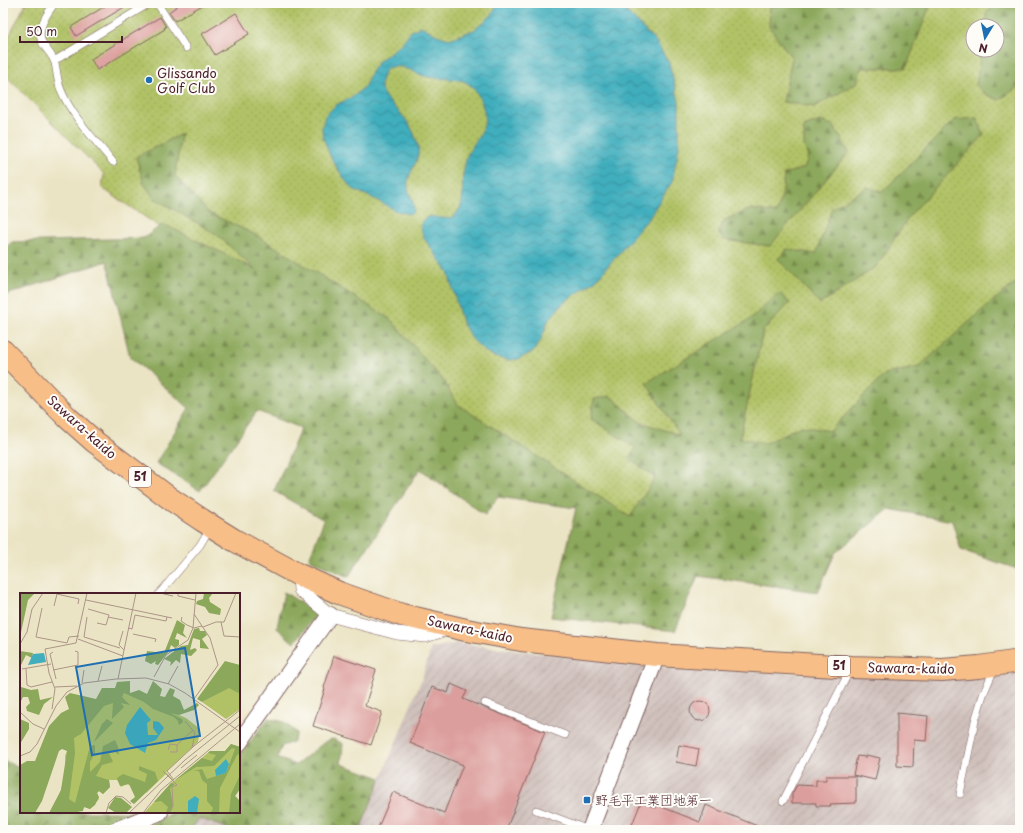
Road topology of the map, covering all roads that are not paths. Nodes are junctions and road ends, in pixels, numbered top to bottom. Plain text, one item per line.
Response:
1 (55, 3) edge
2 (150, 3) edge
3 (157, 3) edge
4 (186, 48) dead end
5 (54, 61) junction
6 (113, 162) dead end
7 (3, 351) edge
8 (212, 527) junction
9 (298, 575) junction
10 (160, 593) edge
11 (330, 615) junction
12 (454, 627) junction
13 (657, 655) junction
14 (1020, 661) edge
15 (995, 665) junction
16 (852, 667) junction
17 (485, 703) dead end
18 (565, 735) dead end
19 (240, 742) edge
20 (960, 794) dead end
21 (783, 801) dead end
22 (536, 810) dead end
23 (158, 813) edge
24 (116, 830) edge
25 (589, 830) edge

1 - 5 lane
2 - 5 lane
3 - 4 lane
5 - 6 lane
7 - 8 highway, Sawara-kaido / 51
8 - 9 highway, Sawara-kaido / 51
8 - 10 lane
9 - 11 street
9 - 12 highway, Sawara-kaido / 51
11 - 12 street
11 - 19 street
12 - 13 highway, Sawara-kaido / 51
13 - 16 highway, Sawara-kaido / 51
13 - 25 street
14 - 15 highway, Sawara-kaido / 51
15 - 16 highway, Sawara-kaido / 51
15 - 20 lane
16 - 21 lane
17 - 18 lane
22 - 25 lane
23 - 24 street

